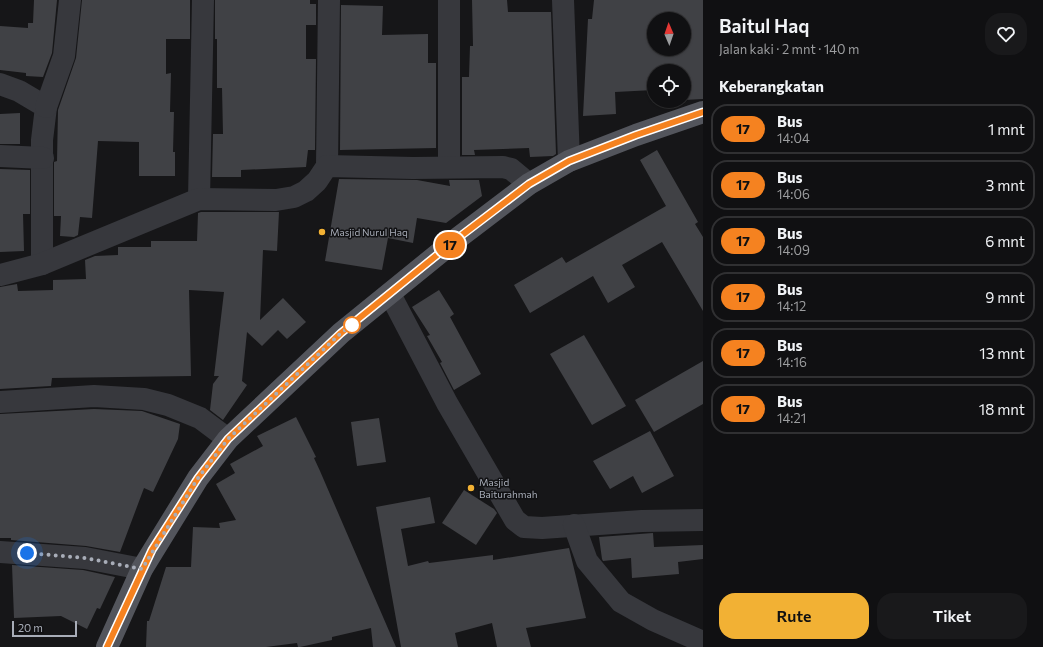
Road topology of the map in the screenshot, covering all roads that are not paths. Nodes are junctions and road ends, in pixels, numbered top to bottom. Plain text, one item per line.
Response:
1 (70, 0) edge
2 (203, 0) edge
3 (329, 0) edge
4 (449, 0) edge
5 (563, 0) edge
6 (0, 84) edge
7 (46, 107) junction
8 (703, 112) edge
9 (0, 156) edge
10 (43, 158) junction
11 (569, 161) junction
12 (327, 166) junction
13 (449, 167) junction
14 (529, 184) junction
15 (199, 199) junction
16 (42, 264) junction
17 (0, 276) edge
18 (390, 294) junction
19 (0, 402) edge
20 (228, 439) junction
21 (703, 520) edge
22 (574, 525) junction
23 (0, 552) edge
24 (142, 569) junction
25 (703, 642) edge
26 (107, 647) edge

1 - 7 street
2 - 15 street
3 - 12 street
4 - 13 street
5 - 11 street
6 - 7 street
7 - 10 street
8 - 11 main road
9 - 10 street
10 - 16 street
11 - 14 main road
12 - 13 street
12 - 15 street
13 - 14 street
14 - 18 main road
15 - 16 street
16 - 17 street
18 - 20 main road
18 - 22 street
19 - 20 street
20 - 24 main road
21 - 22 street
22 - 25 street
23 - 24 street
24 - 26 main road

